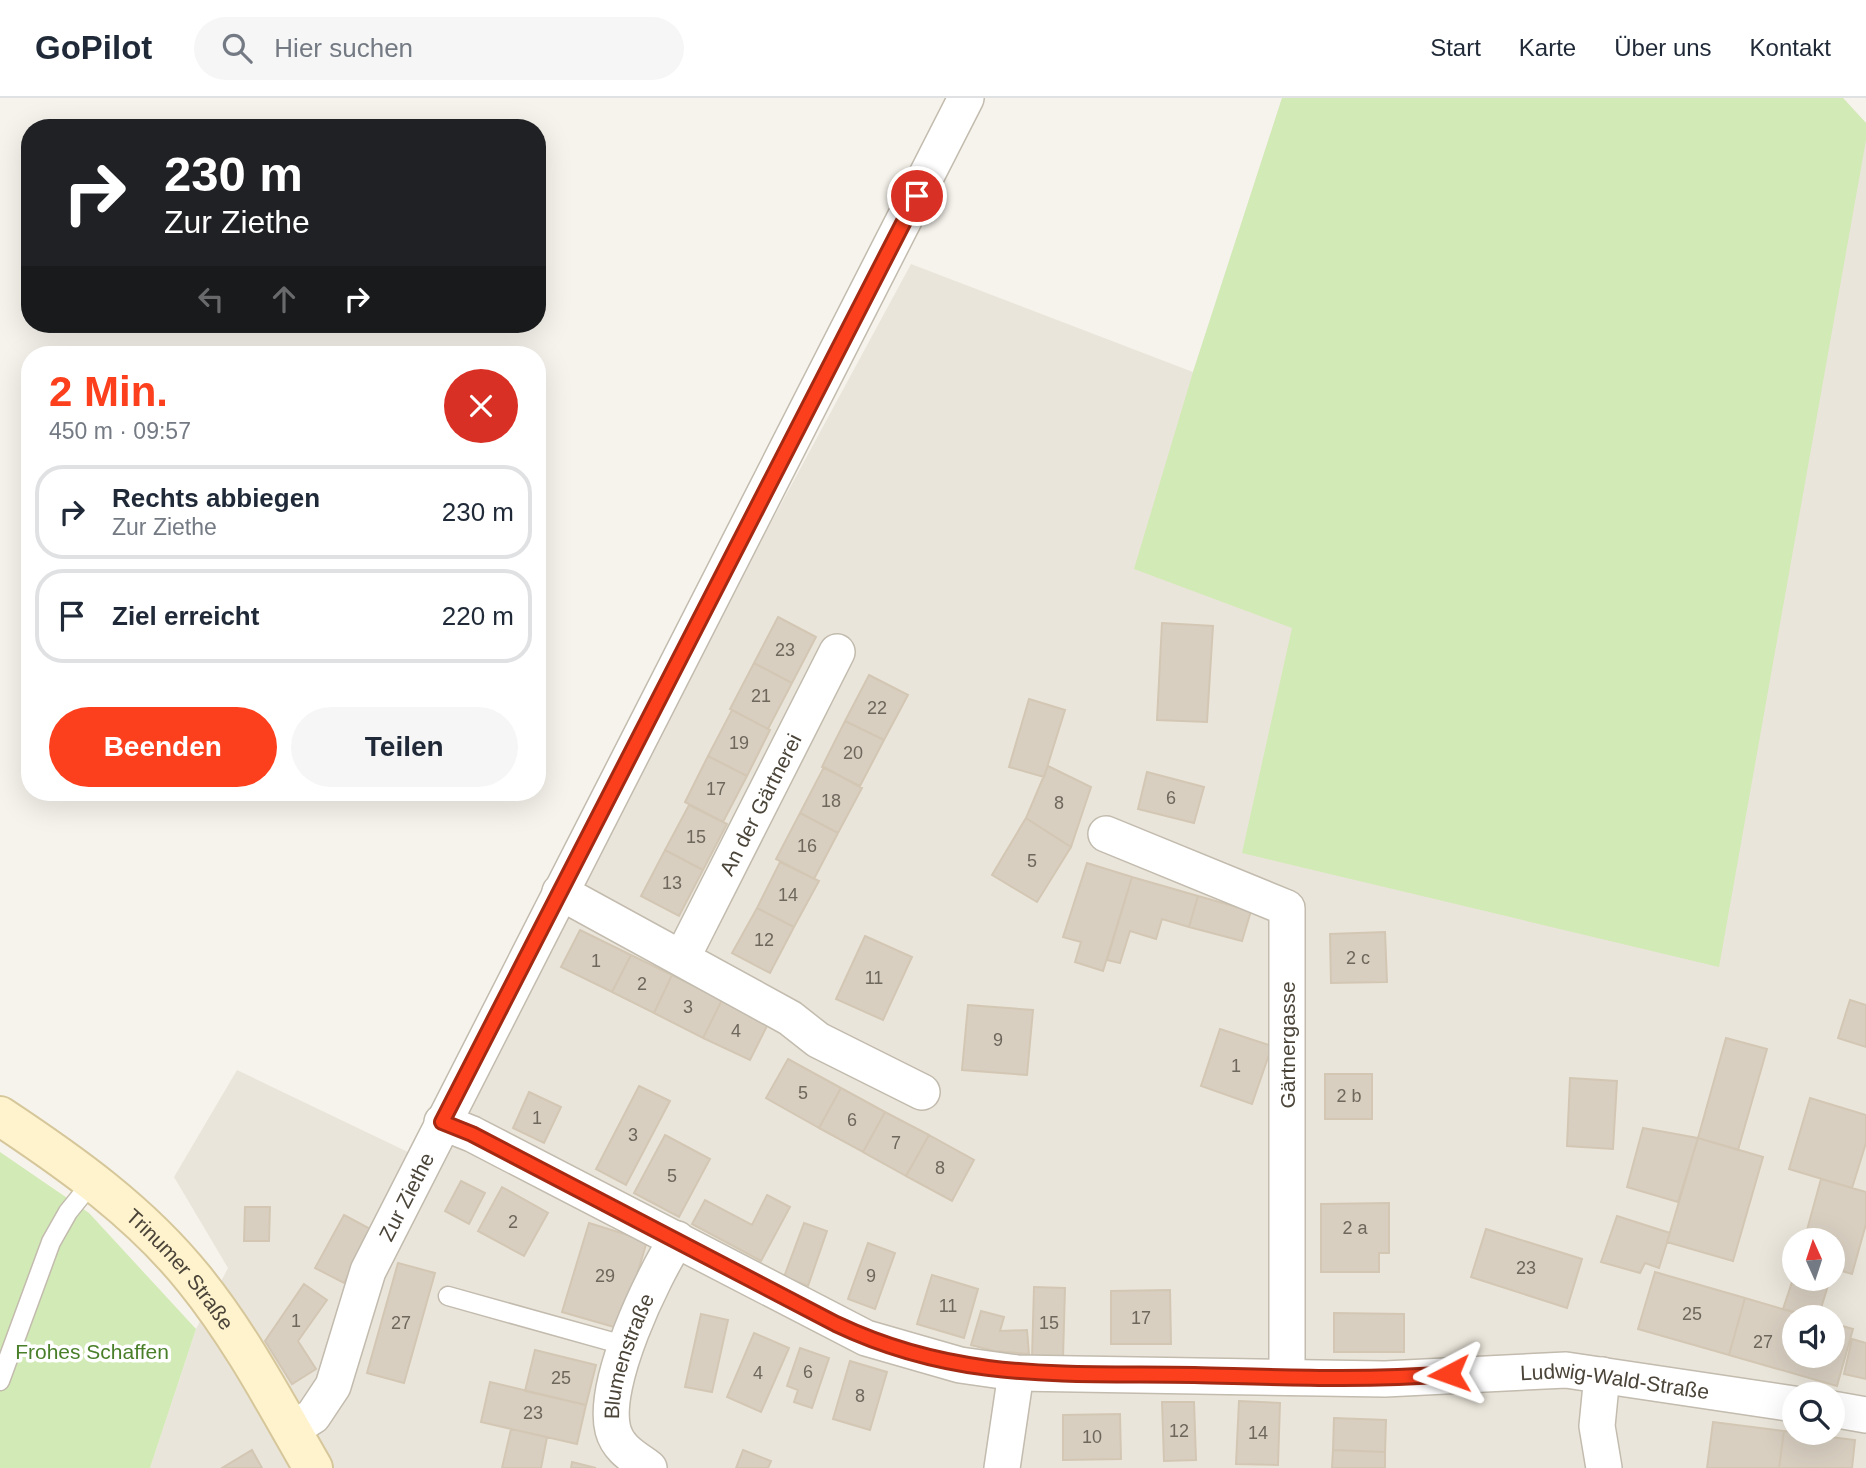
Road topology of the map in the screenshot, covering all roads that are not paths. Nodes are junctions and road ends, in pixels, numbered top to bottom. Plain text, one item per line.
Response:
1 (966, 98) edge
2 (837, 652) dead end
3 (1106, 834) dead end
4 (560, 892) junction
5 (683, 957) junction
6 (922, 1092) dead end
7 (0, 1116) edge
8 (442, 1122) junction
9 (93, 1181) junction
10 (677, 1239) junction
11 (448, 1296) dead end
12 (627, 1346) junction
13 (1016, 1373) junction
14 (1602, 1375) junction
15 (1287, 1377) junction
16 (0, 1381) edge
17 (1782, 1402) edge
18 (1845, 1411) edge
19 (1866, 1415) edge
20 (291, 1430) junction
21 (313, 1468) edge
22 (649, 1468) edge
23 (1002, 1468) edge
24 (1604, 1468) edge

1 - 4 street, Zur Ziethe
2 - 5 street, An der Gärtnerei
3 - 15 street, Gärtnergasse
4 - 5 street
4 - 8 street, Zur Ziethe
5 - 6 street
7 - 9 main road, Trinumer Straße
8 - 10 street, Ludwig-Wald-Straße
8 - 20 street, Zur Ziethe
9 - 16 lane
9 - 20 main road, Trinumer Straße
10 - 12 street, Blumenstraße
10 - 13 street, Ludwig-Wald-Straße
11 - 12 lane
12 - 22 street, Blumenstraße
13 - 15 street, Ludwig-Wald-Straße
13 - 23 street
14 - 15 street, Ludwig-Wald-Straße
14 - 17 street, Ludwig-Wald-Straße
14 - 24 street
18 - 19 street
20 - 21 main road, Trinumer Straße

